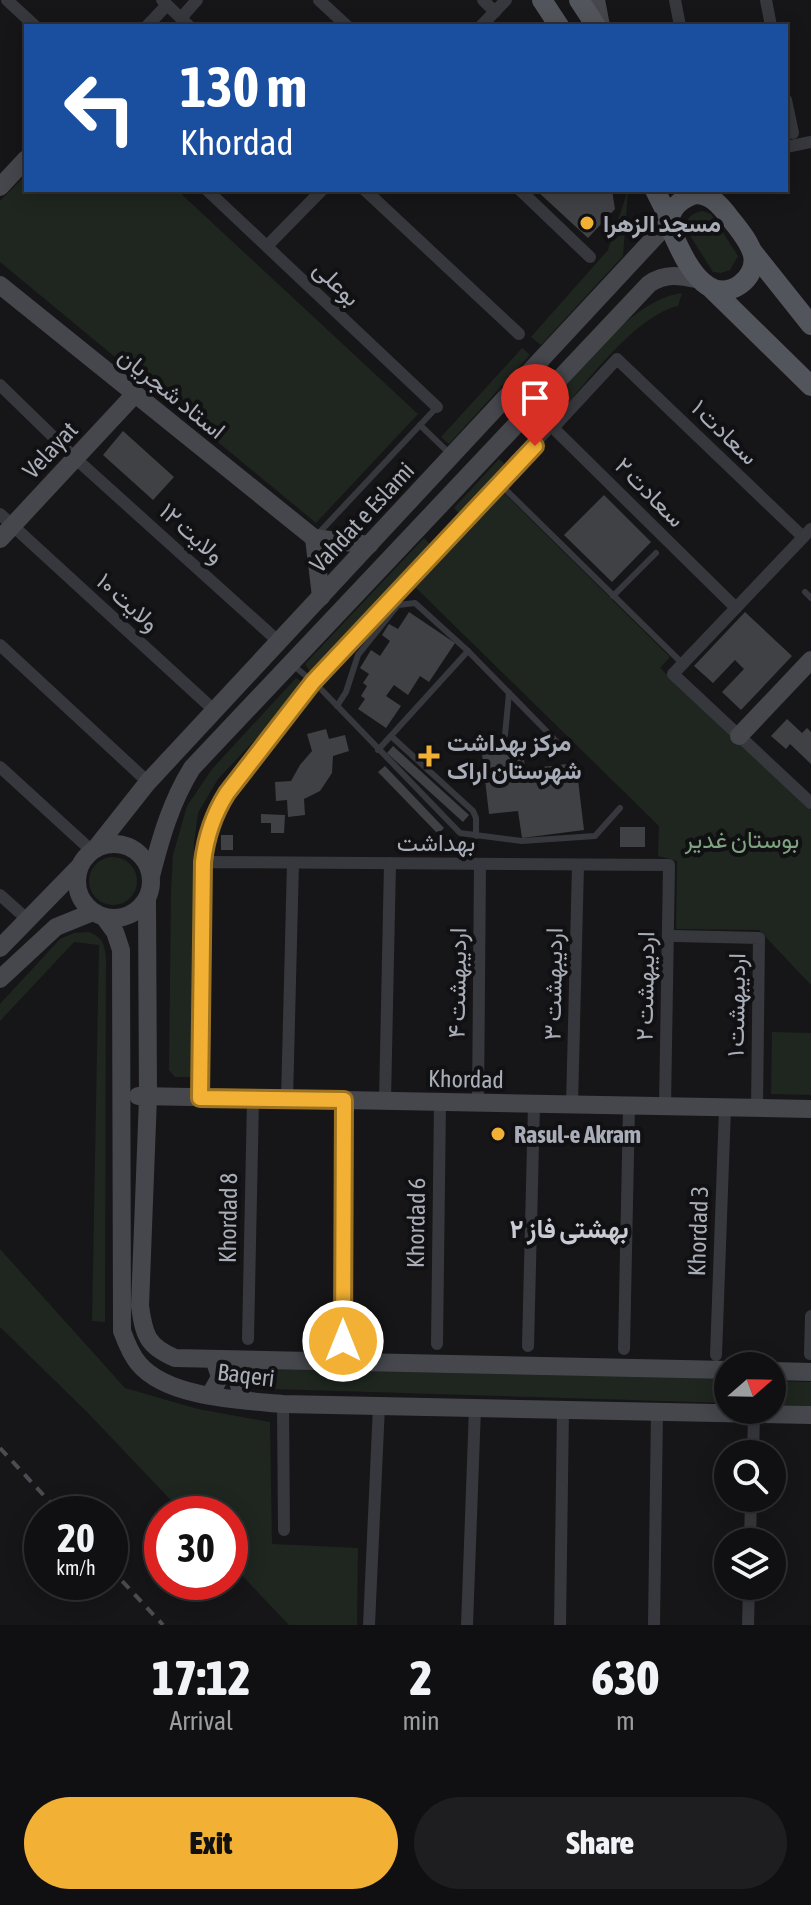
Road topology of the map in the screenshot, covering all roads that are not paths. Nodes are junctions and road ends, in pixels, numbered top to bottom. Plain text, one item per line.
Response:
1 (7, 0) edge
2 (197, 0) edge
3 (319, 0) edge
4 (483, 0) edge
5 (506, 0) edge
6 (542, 0) edge
7 (579, 0) edge
8 (596, 0) edge
9 (675, 0) edge
10 (766, 0) edge
11 (164, 2) edge
12 (495, 12) junction
13 (185, 22) edge
14 (33, 24) edge
15 (148, 24) edge
16 (345, 24) edge
17 (483, 24) edge
18 (558, 24) edge
19 (597, 24) edge
20 (598, 24) edge
21 (680, 24) edge
22 (771, 24) edge
23 (788, 109) edge
24 (793, 133) dead end
25 (811, 142) edge
26 (788, 147) edge
27 (24, 161) edge
28 (0, 187) edge
29 (209, 192) edge
30 (320, 192) edge
31 (367, 192) edge
32 (522, 192) edge
33 (656, 192) edge
34 (713, 196) edge
35 (669, 220) junction
36 (267, 246) junction
37 (752, 251) junction
38 (590, 257) dead end
39 (621, 274) junction
40 (706, 284) junction
41 (0, 285) edge
42 (638, 295) junction
43 (808, 317) edge
44 (519, 334) dead end
45 (0, 385) edge
46 (811, 386) edge
47 (135, 394) junction
48 (437, 407) joint
49 (532, 407) junction
50 (420, 425) junction
51 (553, 428) junction
52 (452, 456) junction
53 (75, 458) junction
54 (500, 484) junction
55 (4, 526) edge
56 (807, 533) edge
57 (314, 538) junction
58 (369, 545) junction
59 (656, 553) dead end
60 (805, 592) dead end
61 (613, 596) junction
62 (321, 597) junction
63 (811, 598) edge
64 (736, 608) junction
65 (279, 642) junction
66 (0, 645) edge
67 (468, 651) junction
68 (291, 663) junction
69 (683, 664) junction
70 (809, 666) edge
71 (313, 682) junction
72 (509, 693) junction
73 (337, 706) junction
74 (215, 711) junction
75 (505, 735) dead end
76 (391, 736) junction
77 (739, 736) junction
78 (558, 743) dead end
79 (378, 750) junction
80 (0, 767) edge
81 (148, 782) junction
82 (811, 803) edge
83 (620, 808) dead end
84 (476, 836) junction
85 (93, 850) junction
86 (203, 862) junction
87 (293, 863) junction
88 (390, 863) junction
89 (480, 864) junction
90 (578, 865) junction
91 (669, 865) joint
92 (79, 867) junction
93 (151, 876) junction
94 (0, 895) edge
95 (147, 900) junction
96 (98, 915) junction
97 (28, 920) junction
98 (675, 936) dead end
99 (0, 948) edge
100 (0, 979) edge
101 (121, 1096) junction
102 (148, 1097) junction
103 (200, 1098) junction
104 (253, 1099) junction
105 (287, 1099) junction
106 (344, 1100) junction
107 (385, 1101) junction
108 (440, 1102) junction
109 (478, 1103) junction
110 (534, 1104) junction
111 (572, 1105) junction
112 (629, 1106) junction
113 (665, 1107) junction
114 (725, 1108) junction
115 (757, 1108) junction
116 (811, 1109) edge
117 (811, 1316) edge
118 (248, 1339) dead end
119 (343, 1341) dead end
120 (437, 1344) dead end
121 (528, 1346) dead end
122 (624, 1349) dead end
123 (722, 1352) edge
124 (214, 1359) junction
125 (247, 1360) junction
126 (714, 1363) edge
127 (810, 1363) edge
128 (786, 1368) edge
129 (210, 1395) junction
130 (245, 1400) junction
131 (283, 1404) junction
132 (379, 1406) junction
133 (475, 1408) junction
134 (563, 1410) junction
135 (657, 1412) junction
136 (714, 1413) edge
137 (786, 1415) edge
138 (811, 1415) edge
139 (284, 1530) dead end
140 (749, 1600) edge
141 (369, 1625) edge
142 (467, 1625) edge
143 (560, 1625) edge
144 (654, 1625) edge
145 (748, 1625) edge

1 - 14 street
2 - 13 street
3 - 16 street
4 - 12 street
5 - 12 street
6 - 18 main road
7 - 19 main road
8 - 20 main road
9 - 21 street
10 - 22 street
11 - 13 street
11 - 15 street
12 - 17 street
23 - 24 street
25 - 26 street
27 - 28 main road
29 - 36 street, بوعلی
30 - 36 street
31 - 44 street
32 - 38 street
33 - 35 main road
34 - 35 main road
34 - 37 main road
35 - 39 main road, Vahdat e Eslami
35 - 40 main road
36 - 48 street, بوعلی
37 - 40 main road
37 - 43 main road
39 - 42 main road
39 - 52 main road, Vahdat e Eslami
40 - 42 main road, Vahdat e Eslami
40 - 46 main road
41 - 47 main road, استاد شجریان
42 - 49 main road, Vahdat e Eslami
45 - 53 street, ولایت ۱۲
47 - 53 main road, Velayat
47 - 57 main road, استاد شجریان
48 - 50 lane
49 - 51 street, سعادت ۲
49 - 68 main road, Vahdat e Eslami
50 - 52 lane
50 - 57 lane
51 - 54 lane
51 - 56 street, سعادت ۱
51 - 64 street, سعادت ۲
52 - 58 main road, Vahdat e Eslami
53 - 55 main road, Velayat
53 - 65 street, ولایت ۱۲
54 - 61 lane
54 - 71 lane
55 - 74 street, ولایت ۱۰
56 - 64 street
57 - 58 main road
57 - 62 main road
58 - 62 main road, Vahdat e Eslami
59 - 61 lane
60 - 63 lane
61 - 69 lane
62 - 65 main road, Vahdat e Eslami
64 - 69 street
65 - 74 main road, Vahdat e Eslami
66 - 81 street
67 - 72 lane
67 - 73 lane
67 - 76 lane
68 - 71 lane
68 - 93 main road, Vahdat e Eslami
69 - 77 street
70 - 77 main road
71 - 73 lane
71 - 86 lane
72 - 75 lane
72 - 78 lane
73 - 79 lane
74 - 81 main road, Vahdat e Eslami
76 - 79 lane
76 - 84 lane
77 - 82 street
79 - 84 lane
80 - 85 street
81 - 85 main road, Vahdat e Eslami
83 - 84 lane
85 - 92 main road
85 - 93 main road
86 - 87 street, بهداشت
86 - 103 street
87 - 88 street, بهداشت
87 - 105 street
88 - 89 street, بهداشت
88 - 107 street
89 - 90 street, بهداشت
89 - 109 street, اردیبهشت ۴
90 - 91 street, بهداشت
90 - 111 street, اردیبهشت ۳
91 - 113 street, اردیبهشت ۲
92 - 96 main road
92 - 97 main road
93 - 95 main road
94 - 97 street
95 - 96 main road
95 - 102 main road, Baqeri
96 - 100 main road
96 - 101 main road, Baqeri
97 - 99 main road
98 - 115 street, اردیبهشت ۱
101 - 102 main road, Khordad
101 - 129 main road, Baqeri
102 - 103 main road, Khordad
102 - 124 main road, Baqeri
103 - 104 main road, Khordad
104 - 105 main road, Khordad
104 - 118 street, Khordad 8
105 - 106 main road, Khordad
106 - 107 main road, Khordad
106 - 119 street
107 - 108 main road, Khordad
108 - 109 main road, Khordad
108 - 120 street, Khordad 6
109 - 110 main road, Khordad
110 - 111 main road, Khordad
110 - 121 street
111 - 112 main road, Khordad
112 - 113 main road, Khordad
112 - 122 street
113 - 114 main road, Khordad
114 - 115 main road, Khordad
114 - 123 street, Khordad 3
115 - 116 main road, Khordad
117 - 127 street
124 - 125 main road, Baqeri
124 - 129 main road
125 - 126 main road, Baqeri
125 - 130 main road
127 - 128 main road
129 - 130 main road, Baqeri
130 - 131 main road, Baqeri
131 - 132 main road, Baqeri
131 - 139 street
132 - 133 main road, Baqeri
132 - 141 street
133 - 134 main road, Baqeri
133 - 142 street
134 - 135 main road, Baqeri
134 - 143 street
135 - 136 main road, Baqeri
135 - 144 street
137 - 138 main road, Baqeri
140 - 145 street

